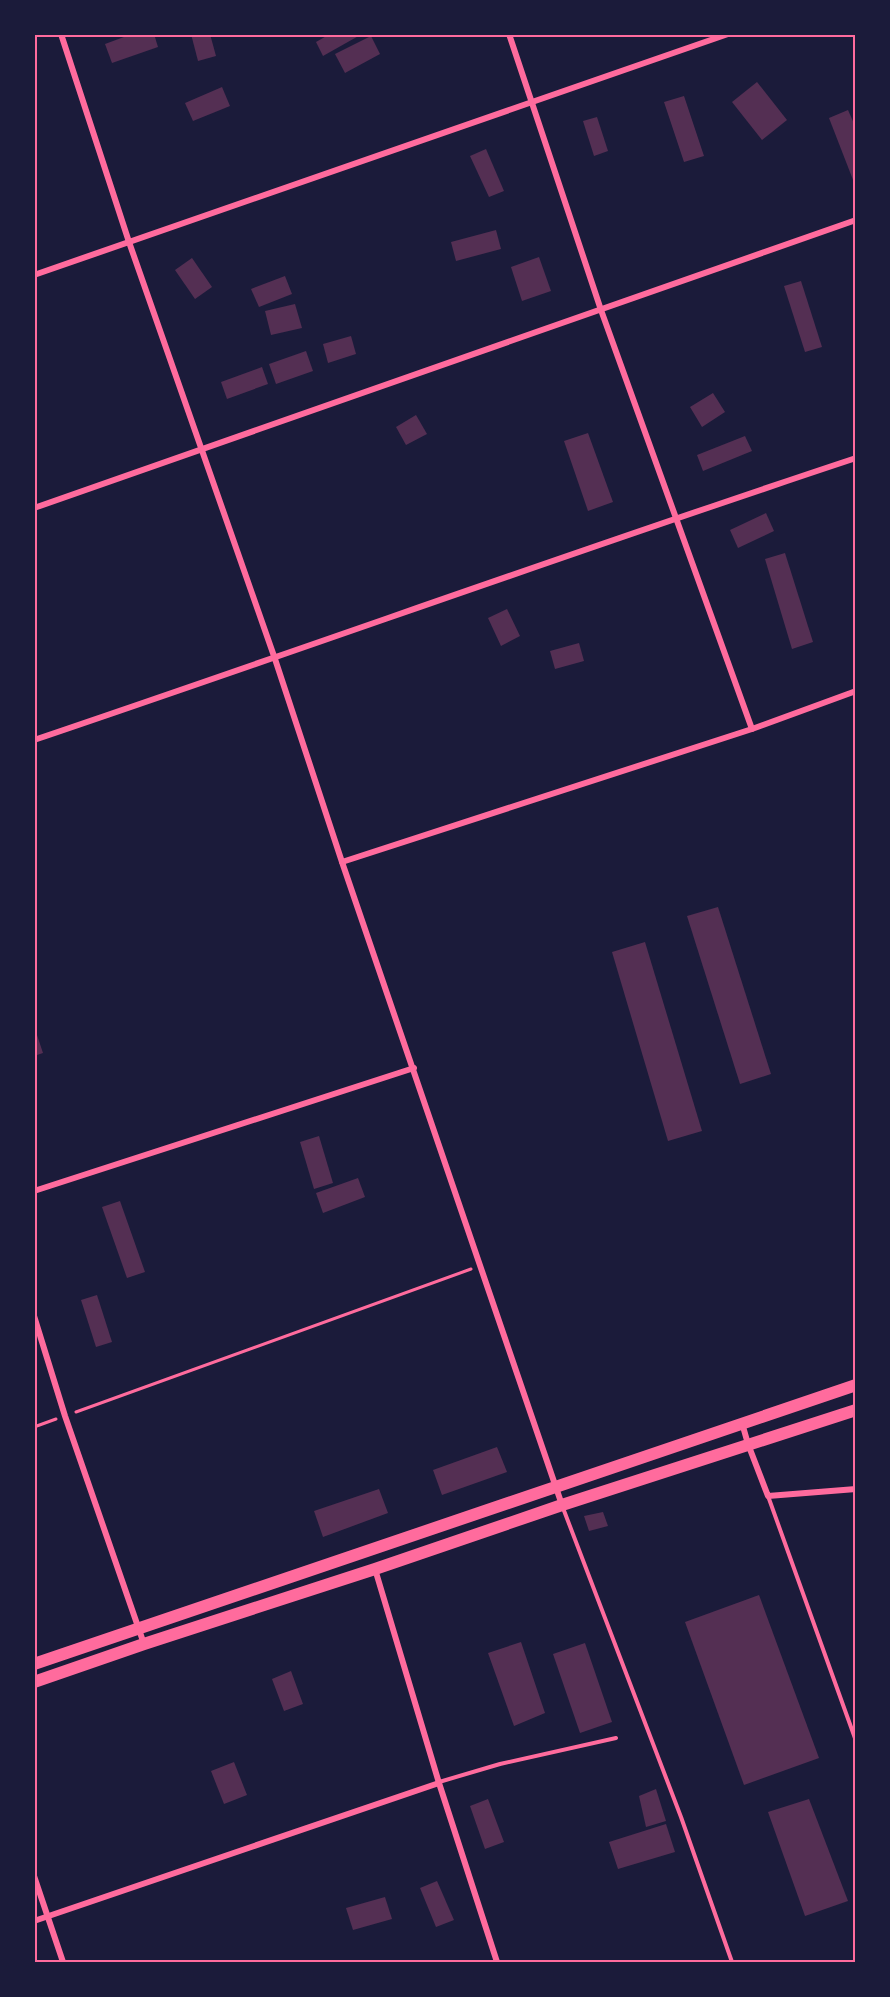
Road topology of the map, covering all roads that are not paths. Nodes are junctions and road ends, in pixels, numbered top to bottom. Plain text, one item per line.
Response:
1 (61, 34) edge
2 (509, 34) edge
3 (728, 34) edge
4 (532, 103) junction
5 (855, 220) edge
6 (129, 242) junction
7 (34, 274) edge
8 (601, 310) junction
9 (203, 449) junction
10 (855, 458) edge
11 (34, 508) edge
12 (674, 518) junction
13 (275, 659) junction
14 (855, 692) edge
15 (752, 729) junction
16 (34, 740) edge
17 (342, 862) junction
18 (414, 1068) junction
19 (34, 1191) edge
20 (34, 1316) edge
21 (855, 1385) edge
22 (855, 1410) edge
23 (742, 1423) junction
24 (748, 1444) junction
25 (556, 1487) junction
26 (855, 1489) edge
27 (768, 1497) junction
28 (562, 1504) junction
29 (375, 1569) junction
30 (139, 1628) junction
31 (144, 1644) junction
32 (34, 1664) edge
33 (34, 1682) edge
34 (616, 1738) dead end
35 (855, 1741) edge
36 (439, 1783) junction
37 (34, 1875) edge
38 (48, 1916) junction
39 (34, 1921) edge
40 (63, 1962) edge
41 (497, 1962) edge
42 (732, 1962) edge

1 - 6 street
2 - 4 street
3 - 4 street
4 - 6 street
4 - 8 street
5 - 8 street
6 - 7 street
6 - 9 street
8 - 9 street
8 - 12 street
9 - 11 street
9 - 13 street
10 - 12 street
12 - 13 street
12 - 15 street
13 - 16 street
13 - 17 street
14 - 15 street
15 - 17 street
17 - 18 street
18 - 19 street
18 - 25 street
20 - 30 street
21 - 23 main road
22 - 24 main road
23 - 24 street
23 - 25 main road
24 - 27 street
24 - 28 main road
25 - 28 street
25 - 30 main road
26 - 27 street
27 - 35 lane
28 - 29 main road
28 - 42 lane
29 - 31 main road
29 - 36 street
30 - 31 street
30 - 32 main road
31 - 33 main road
34 - 36 lane
36 - 38 street
36 - 41 street
37 - 38 street
38 - 39 street
38 - 40 street

